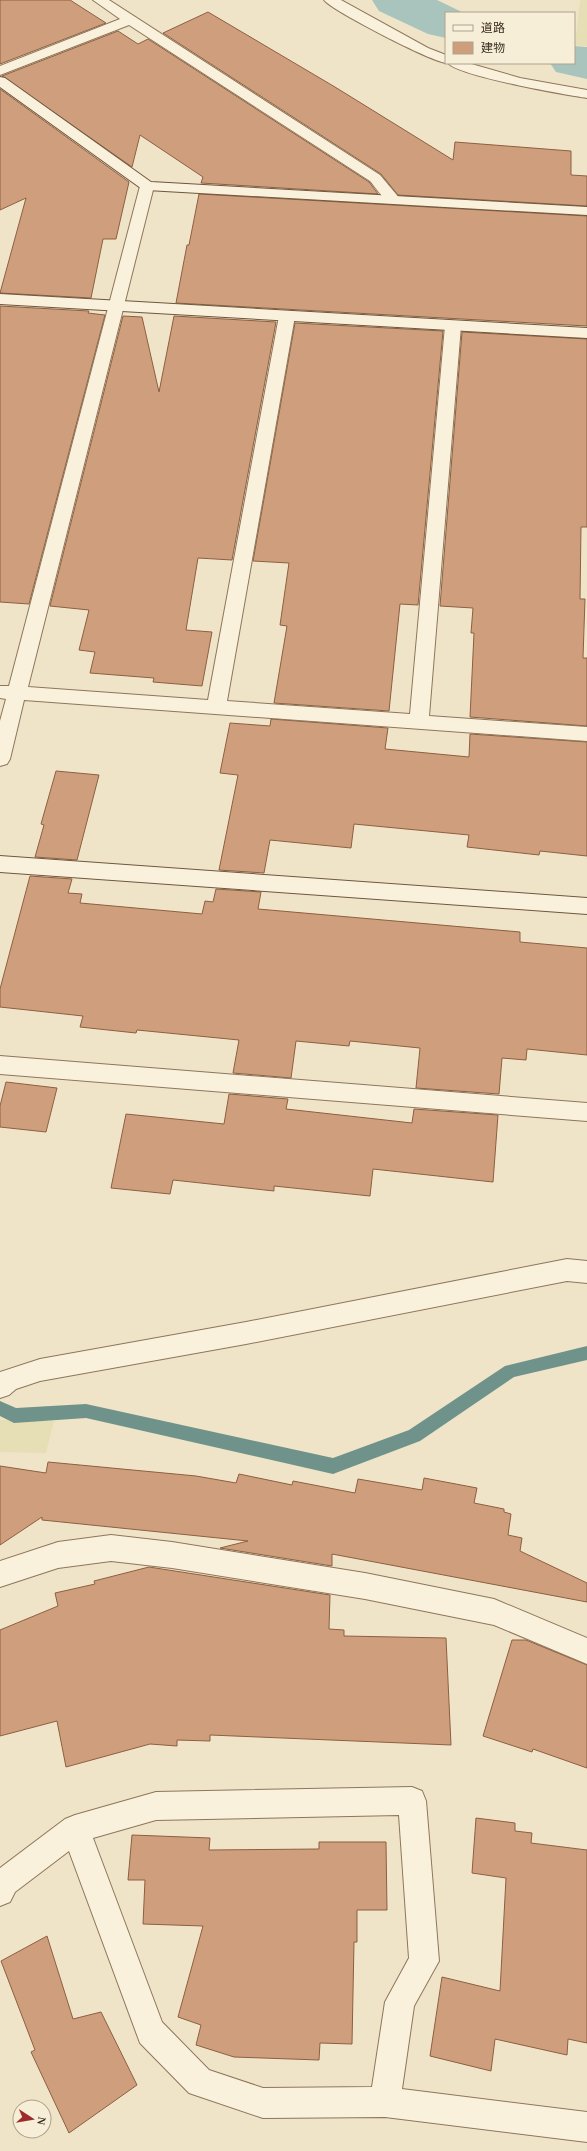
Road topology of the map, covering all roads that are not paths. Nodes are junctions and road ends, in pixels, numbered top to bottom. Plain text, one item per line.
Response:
1 (100, 0) edge
2 (331, 0) edge
3 (130, 20) junction
4 (445, 60) edge
5 (458, 64) edge
6 (0, 71) edge
7 (0, 81) edge
8 (587, 94) edge
9 (147, 186) junction
10 (394, 200) junction
11 (587, 211) edge
12 (0, 299) edge
13 (115, 306) junction
14 (287, 316) junction
15 (453, 326) junction
16 (587, 333) edge
17 (8, 692) edge
18 (216, 707) junction
19 (419, 722) junction
20 (587, 734) edge
21 (0, 759) edge
22 (0, 864) edge
23 (587, 906) edge
24 (0, 1065) edge
25 (587, 1112) edge
26 (587, 1272) edge
27 (4, 1383) edge
28 (0, 1574) edge
29 (587, 1650) edge
30 (75, 1829) junction
31 (0, 1892) edge
32 (385, 2102) junction
33 (587, 2128) edge

1 - 3 street
2 - 4 street
3 - 6 street
3 - 10 street
5 - 8 street
7 - 9 street
9 - 10 street
9 - 13 street
10 - 11 street
12 - 13 street
13 - 14 street
13 - 17 street
14 - 15 street
14 - 18 street
15 - 16 street
15 - 19 street
17 - 18 street
17 - 21 street
18 - 19 street
19 - 20 street
22 - 23 street
24 - 25 street
26 - 27 street
28 - 29 street
30 - 31 street
30 - 32 street
30 - 32 street
32 - 33 street

